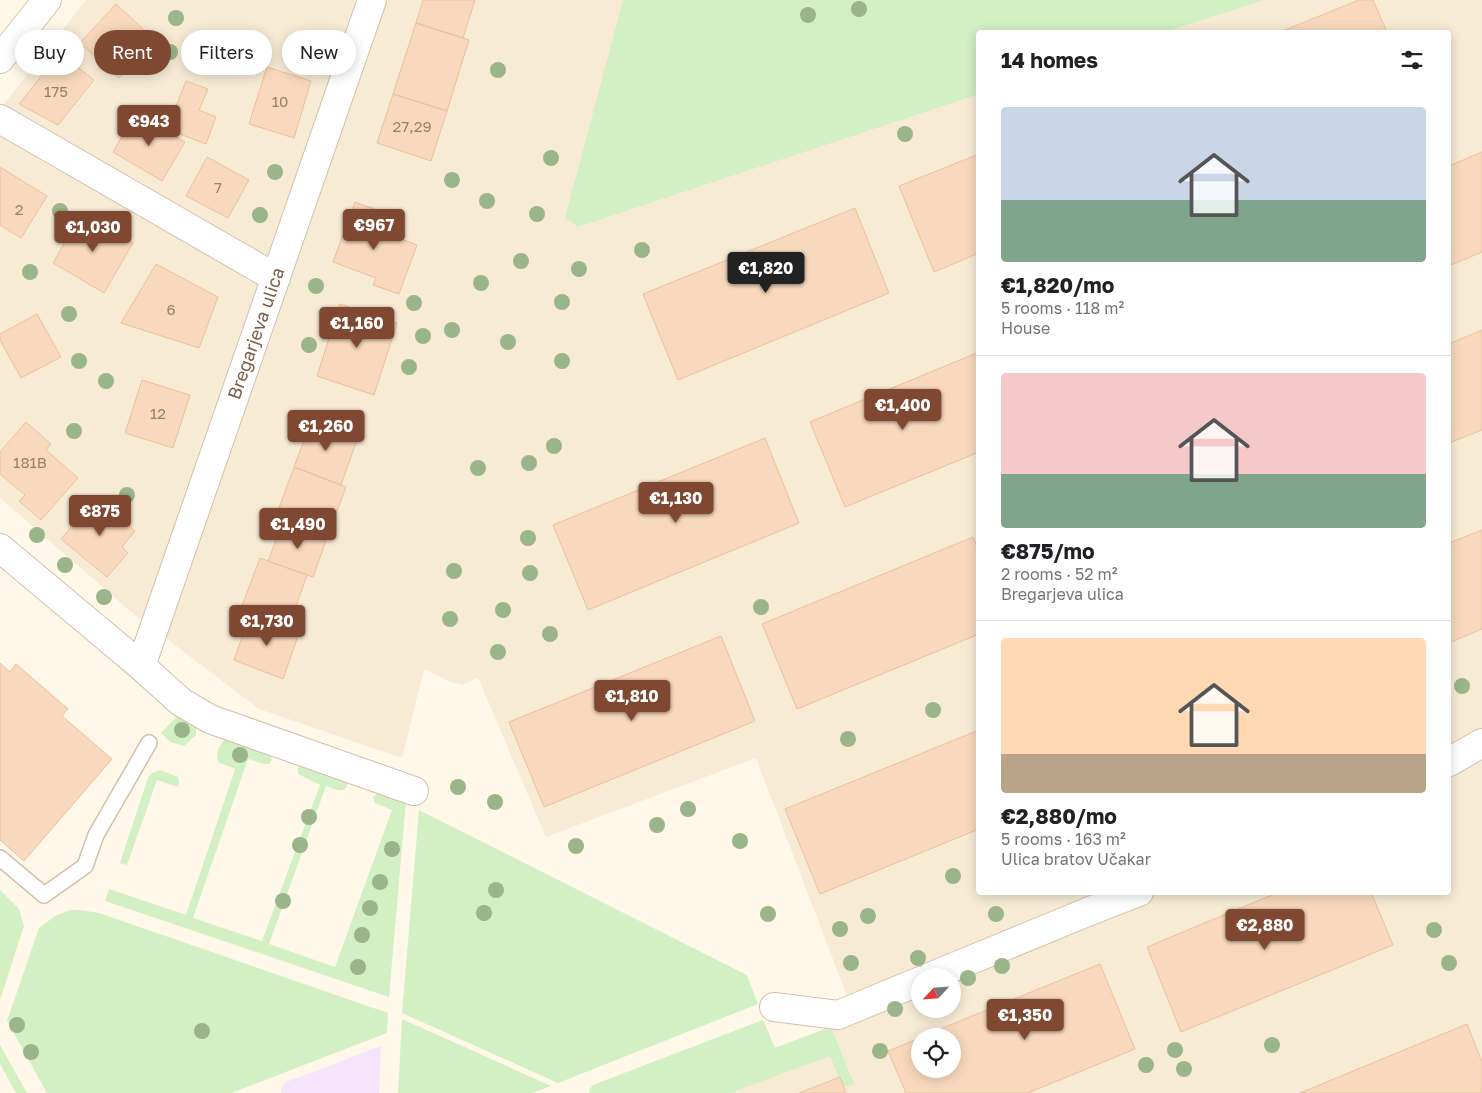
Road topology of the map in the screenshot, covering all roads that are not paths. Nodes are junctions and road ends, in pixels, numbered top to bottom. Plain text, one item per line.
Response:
1 (48, 0) edge
2 (372, 0) edge
3 (0, 59) edge
4 (0, 118) edge
5 (276, 278) junction
6 (0, 548) edge
7 (141, 666) junction
8 (1482, 743) edge
9 (149, 744) dead end
10 (1451, 761) edge
11 (414, 791) dead end
12 (0, 858) edge
13 (1131, 895) edge
14 (951, 968) edge
15 (911, 985) edge
16 (774, 1007) dead end

1 - 3 street
2 - 5 street, Bregarjeva ulica
4 - 5 street
5 - 7 street, Bregarjeva ulica
6 - 7 street
7 - 11 street
8 - 10 street
9 - 12 lane
13 - 14 street
15 - 16 street

